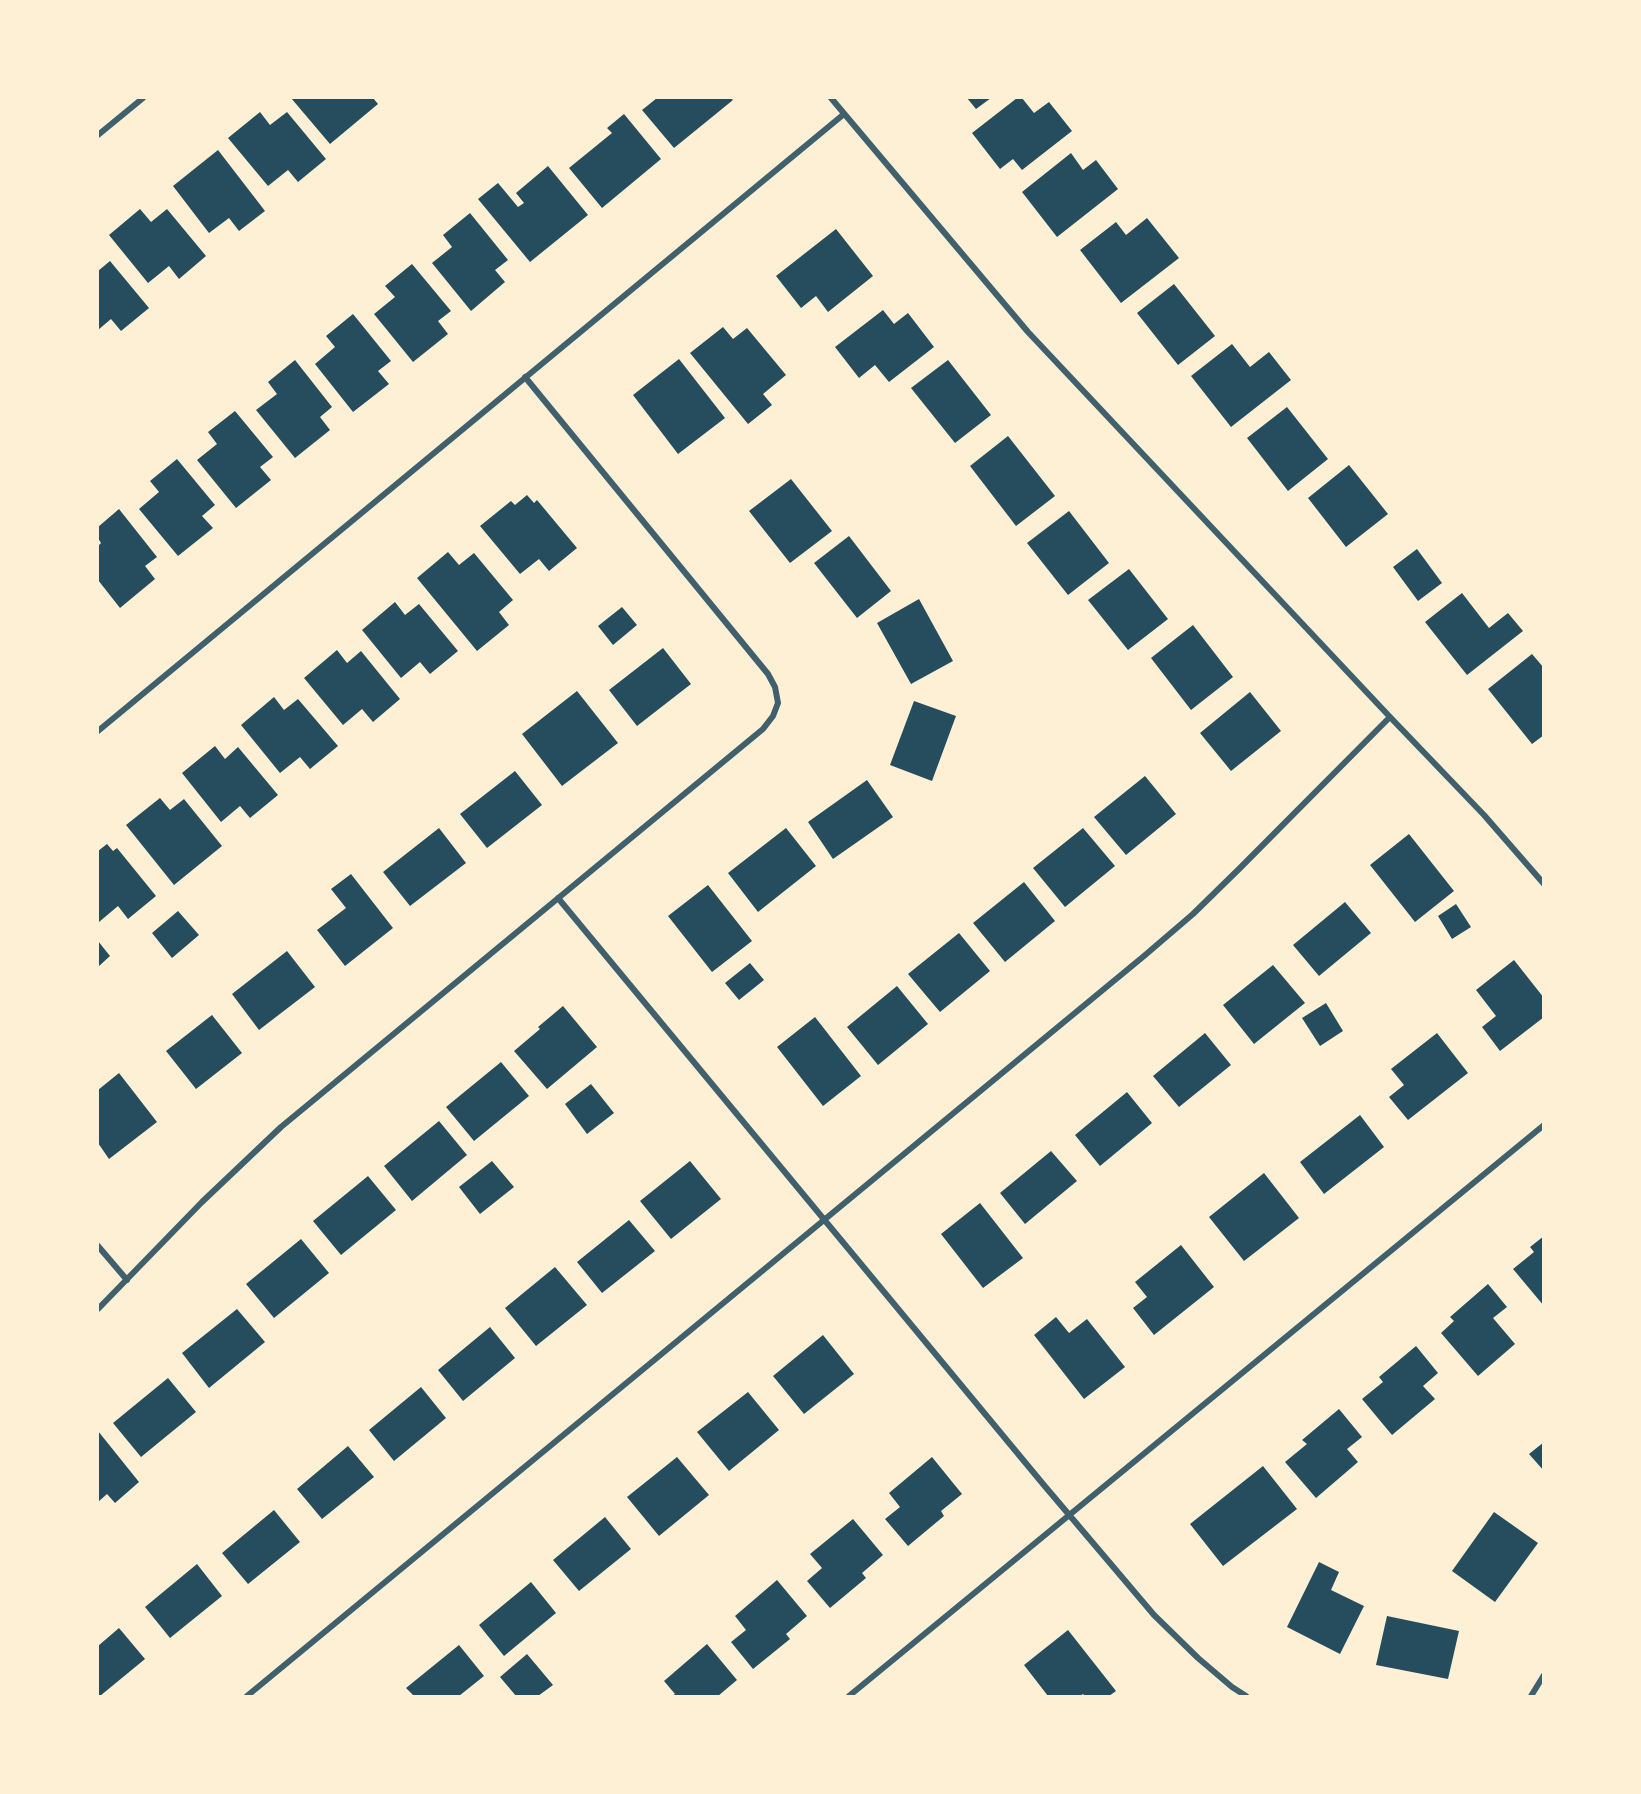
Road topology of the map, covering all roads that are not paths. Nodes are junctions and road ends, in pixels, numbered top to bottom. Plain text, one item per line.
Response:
1 (143, 98) edge
2 (831, 98) edge
3 (844, 114) junction
4 (98, 135) edge
5 (525, 377) junction
6 (1390, 717) junction
7 (98, 731) edge
8 (1544, 884) edge
9 (558, 898) junction
10 (1544, 1125) edge
11 (824, 1219) junction
12 (98, 1246) edge
13 (127, 1281) junction
14 (98, 1309) edge
15 (1069, 1515) junction
16 (1544, 1675) edge
17 (247, 1696) edge
18 (849, 1696) edge
19 (1246, 1696) edge
20 (1531, 1696) edge

1 - 4 street
2 - 3 street
3 - 5 street
3 - 6 street
5 - 7 street
5 - 9 street
6 - 8 street
6 - 11 street
9 - 11 street
9 - 13 street
10 - 15 street
11 - 15 street
11 - 17 street
12 - 13 street
13 - 14 street
15 - 18 street
15 - 19 street
16 - 20 street

